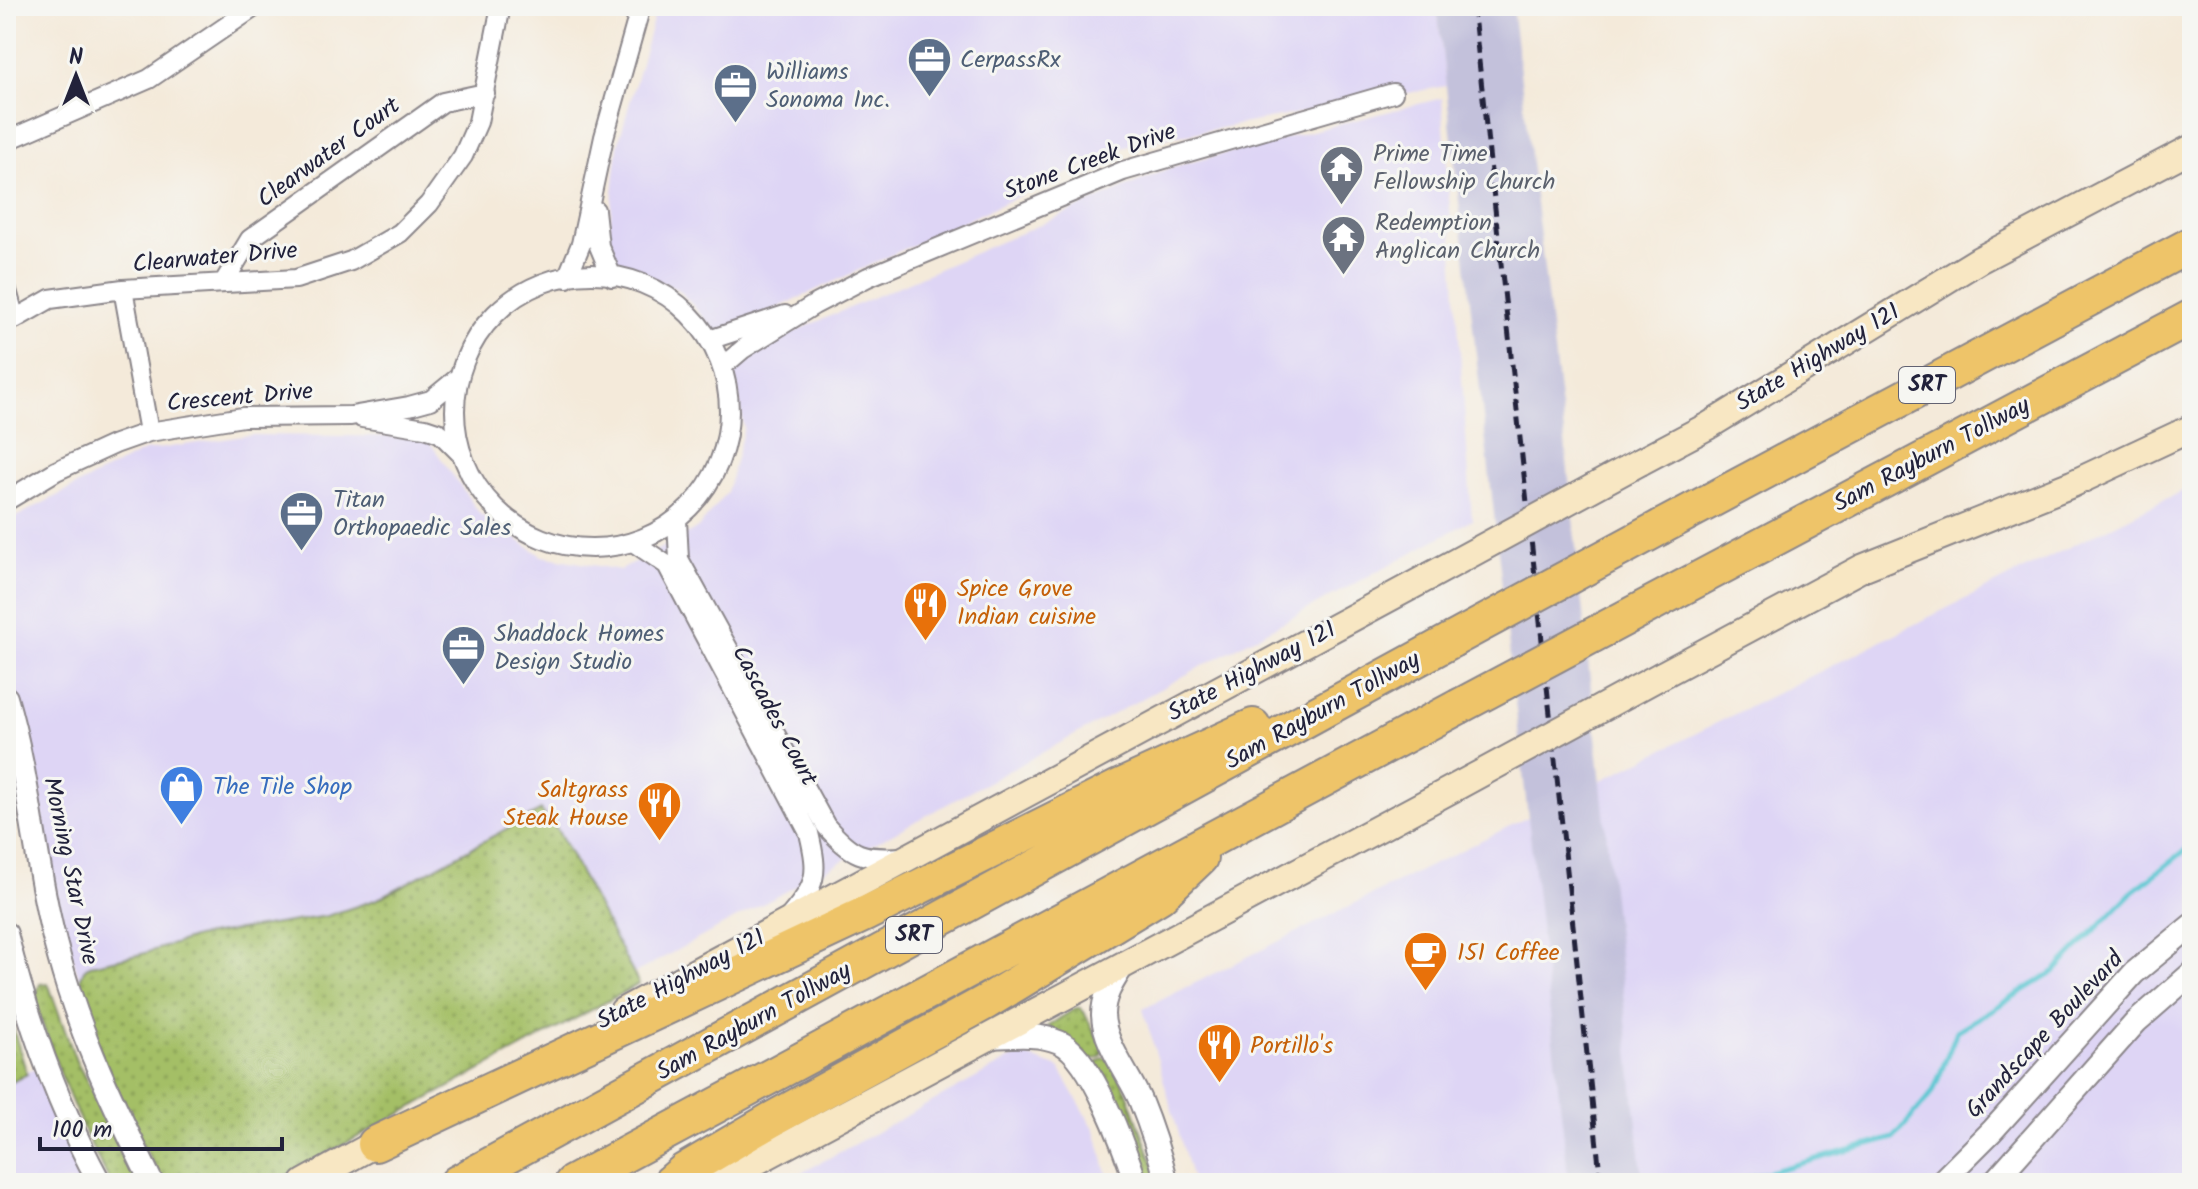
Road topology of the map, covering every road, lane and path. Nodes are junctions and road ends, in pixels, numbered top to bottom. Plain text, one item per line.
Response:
1 (256, 6) edge
2 (501, 6) edge
3 (641, 6) edge
4 (485, 93) junction
5 (1393, 93) dead end
6 (6, 141) edge
7 (2190, 151) edge
8 (594, 195) junction
9 (2192, 244) edge
10 (612, 277) junction
11 (567, 278) junction
12 (224, 282) junction
13 (6, 287) edge
14 (123, 289) junction
15 (814, 305) junction
16 (2192, 317) edge
17 (709, 340) junction
18 (722, 367) junction
19 (459, 377) junction
20 (351, 416) junction
21 (2192, 428) edge
22 (149, 432) junction
23 (461, 454) junction
24 (6, 501) edge
25 (677, 520) junction
26 (633, 542) junction
27 (1370, 685) junction
28 (6, 698) edge
29 (1231, 829) junction
30 (910, 856) junction
31 (2192, 925) edge
32 (782, 926) junction
33 (6, 934) edge
34 (1124, 964) junction
35 (2192, 973) edge
36 (2123, 985) junction
37 (2147, 1012) junction
38 (991, 1037) junction
39 (375, 1144) junction
40 (100, 1183) edge
41 (152, 1183) edge
42 (304, 1183) edge
43 (457, 1183) edge
44 (572, 1183) edge
45 (670, 1183) edge
46 (716, 1183) edge
47 (1136, 1183) edge
48 (1167, 1183) edge
49 (1940, 1183) edge
50 (1993, 1183) edge

1 - 6 street
2 - 4 street, Clearwater Drive
3 - 8 street
4 - 12 street, Clearwater Court
4 - 12 street, Clearwater Drive
5 - 15 street, Stone Creek Drive
7 - 30 main road, State Highway 121, bridge
8 - 10 street
8 - 11 street
9 - 27 highway, Sam Rayburn Tollway / SRT, bridge
10 - 11 street
10 - 17 street
11 - 19 street
12 - 14 street, Clearwater Drive
13 - 14 street, Clearwater Drive
14 - 22 street
15 - 17 street, Stone Creek Drive
15 - 18 street, Stone Creek Drive
16 - 29 highway, Sam Rayburn Tollway / SRT, bridge
17 - 18 street
18 - 25 street
19 - 20 street, Crescent Drive
19 - 23 street
20 - 22 street, Crescent Drive
20 - 23 street, Crescent Drive
21 - 34 main road, bridge
22 - 24 street, Crescent Drive
23 - 26 street
25 - 26 street
25 - 30 street, Cascades Court
26 - 32 street, Cascades Court
27 - 39 highway
27 - 43 highway, Sam Rayburn Tollway / SRT
28 - 41 street, Morning Star Drive
29 - 44 highway, Sam Rayburn Tollway / SRT
29 - 45 highway
30 - 32 main road, State Highway 121
31 - 36 street, Grandscape Boulevard
32 - 39 main road, State Highway 121
33 - 40 street
34 - 38 main road
34 - 48 street
35 - 37 street
36 - 37 street
36 - 49 street, Grandscape Boulevard
37 - 50 street
38 - 46 main road
38 - 47 street
39 - 42 main road, State Highway 121

